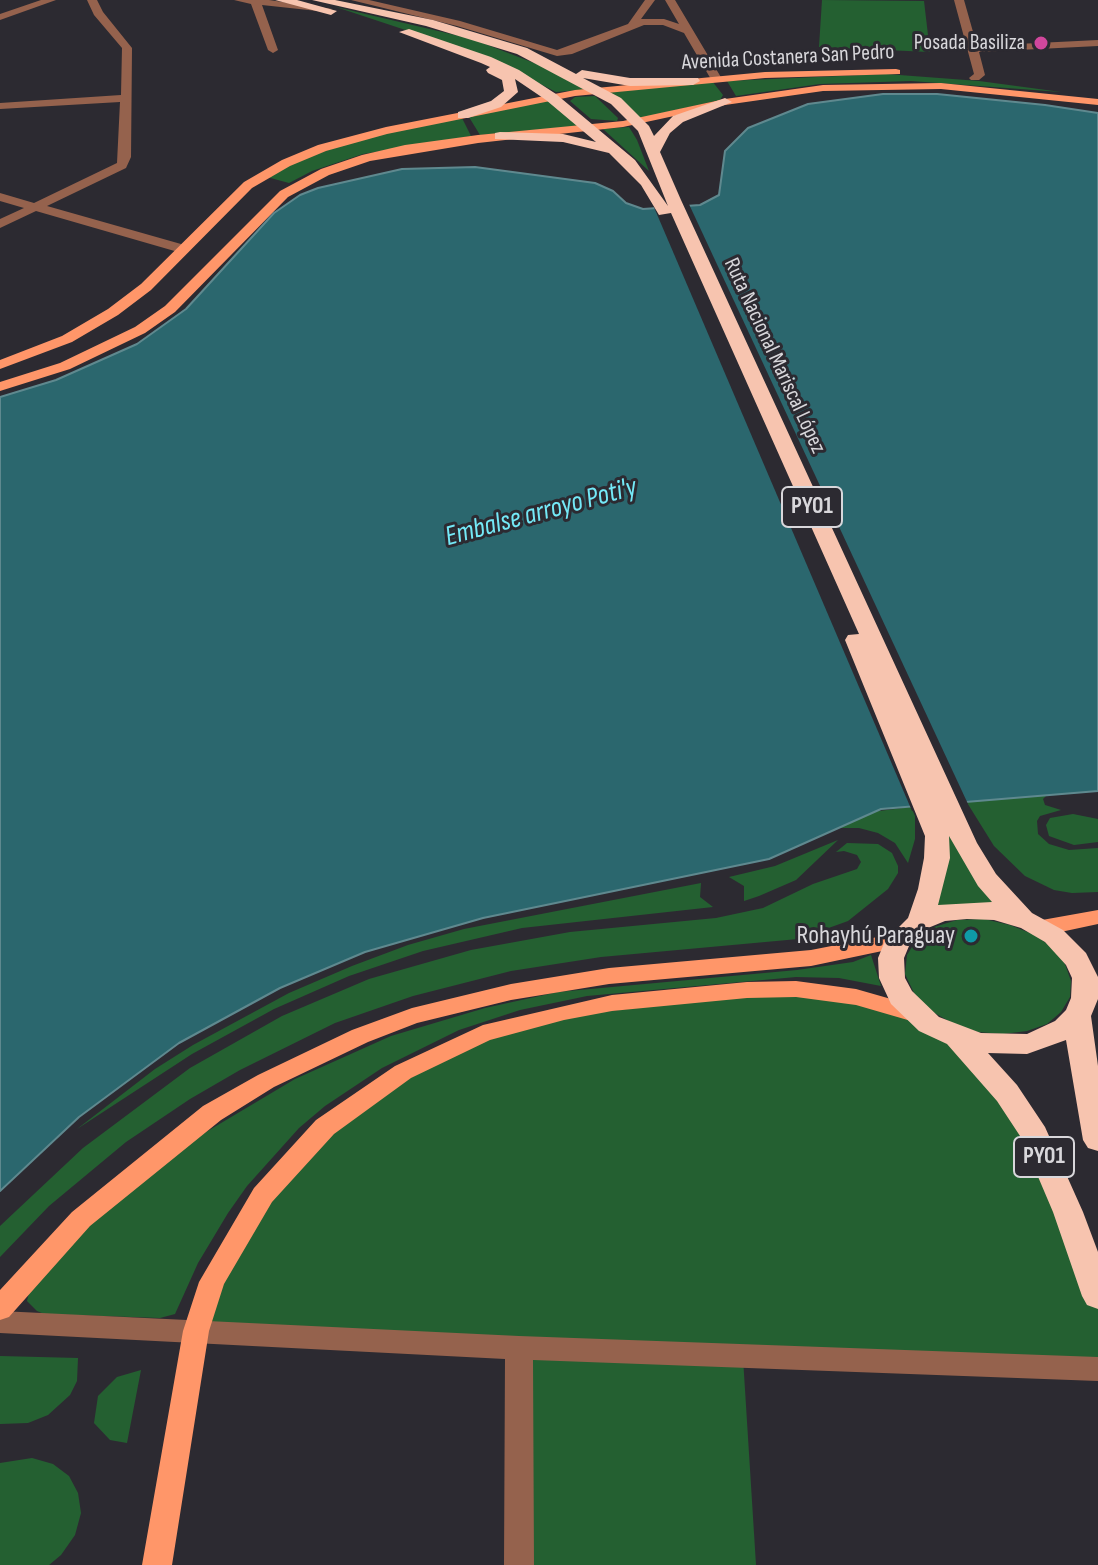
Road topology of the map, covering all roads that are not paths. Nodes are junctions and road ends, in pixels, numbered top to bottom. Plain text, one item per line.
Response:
1 (51, 0) edge
2 (92, 0) edge
3 (239, 0) edge
4 (281, 0) edge
5 (356, 0) edge
6 (650, 0) edge
7 (670, 0) edge
8 (959, 0) edge
9 (256, 3) junction
10 (322, 5) edge
11 (0, 17) edge
12 (633, 24) junction
13 (685, 30) junction
14 (404, 32) junction
15 (1098, 43) edge
16 (974, 49) junction
17 (273, 50) dead end
18 (553, 65) junction
19 (975, 78) junction
20 (716, 79) junction
21 (693, 81) junction
22 (600, 91) junction
23 (551, 97) junction
24 (126, 98) junction
25 (1098, 100) edge
26 (725, 102) junction
27 (0, 106) edge
28 (463, 115) junction
29 (637, 121) junction
30 (589, 127) junction
31 (500, 136) junction
32 (653, 152) junction
33 (630, 163) junction
34 (0, 197) edge
35 (666, 201) junction
36 (34, 208) junction
37 (0, 224) edge
38 (183, 249) junction
39 (0, 365) edge
40 (0, 387) edge
41 (940, 814) junction
42 (1098, 917) edge
43 (919, 922) junction
44 (1032, 923) junction
45 (898, 941) junction
46 (1089, 1005) edge
47 (918, 1015) junction
48 (957, 1037) junction
49 (1098, 1140) edge
50 (1098, 1296) edge
51 (0, 1309) edge
52 (0, 1322) edge
53 (196, 1331) junction
54 (519, 1348) junction
55 (1098, 1369) edge
56 (157, 1565) edge
57 (519, 1565) edge

1 - 11 street
2 - 24 street
3 - 9 street
4 - 10 highway, Ruta Nacional Mariscal López / PY01
5 - 12 street
6 - 12 street
7 - 13 street
8 - 16 street
9 - 10 street
9 - 17 street
10 - 14 highway, Ruta Nacional Mariscal López / PY01
10 - 18 highway, Ruta Nacional Mariscal López / PY01
12 - 13 street
13 - 20 street
14 - 23 highway, Ruta Nacional Mariscal López / PY01
14 - 28 highway
15 - 16 street
16 - 19 street
18 - 21 highway
18 - 22 highway, Ruta Nacional Mariscal López / PY01
19 - 20 main road, Avenida Costanera San Pedro
19 - 25 main road, Avenida Costanera San Pedro
20 - 21 main road, Avenida Costanera San Pedro
20 - 26 main road
21 - 22 main road, Avenida Costanera San Pedro
22 - 23 main road, Avenida Costanera San Pedro
22 - 29 highway, Ruta Nacional Mariscal López / PY01
23 - 28 main road, Avenida Costanera San Pedro
23 - 30 highway, Ruta Nacional Mariscal López / PY01
24 - 27 street
24 - 36 street
25 - 26 main road, Avenida Costanera San Pedro
26 - 29 main road, Avenida Costanera San Pedro
26 - 32 highway
28 - 38 main road, Avenida Costanera San Pedro
29 - 30 main road, Avenida Costanera San Pedro
29 - 32 highway, Ruta Nacional Mariscal López / PY01
30 - 31 main road, Avenida Costanera San Pedro
30 - 33 highway, Ruta Nacional Mariscal López / PY01
31 - 33 highway
31 - 40 main road, Avenida Costanera San Pedro
32 - 35 highway, Ruta Nacional Mariscal López / PY01
33 - 35 highway, Ruta Nacional Mariscal López / PY01
34 - 36 street
35 - 41 highway, Ruta Nacional Mariscal López / PY01
36 - 37 street
36 - 38 street
38 - 39 main road, Avenida Costanera San Pedro
41 - 43 highway, Ruta Nacional Mariscal López / PY01
41 - 44 highway, Ruta Nacional Mariscal López / PY01
42 - 44 main road
43 - 44 highway, Ruta Nacional Mariscal López / PY01
43 - 45 highway, Ruta Nacional Mariscal López / PY01
44 - 46 highway, Ruta Nacional Mariscal López / PY01
45 - 47 highway, PY01
45 - 51 main road
46 - 48 highway, PY01
46 - 49 highway, PY01
47 - 48 highway, PY01
47 - 53 main road
48 - 50 highway, PY01
52 - 53 street
53 - 54 street
53 - 56 main road
54 - 55 street
54 - 57 street

